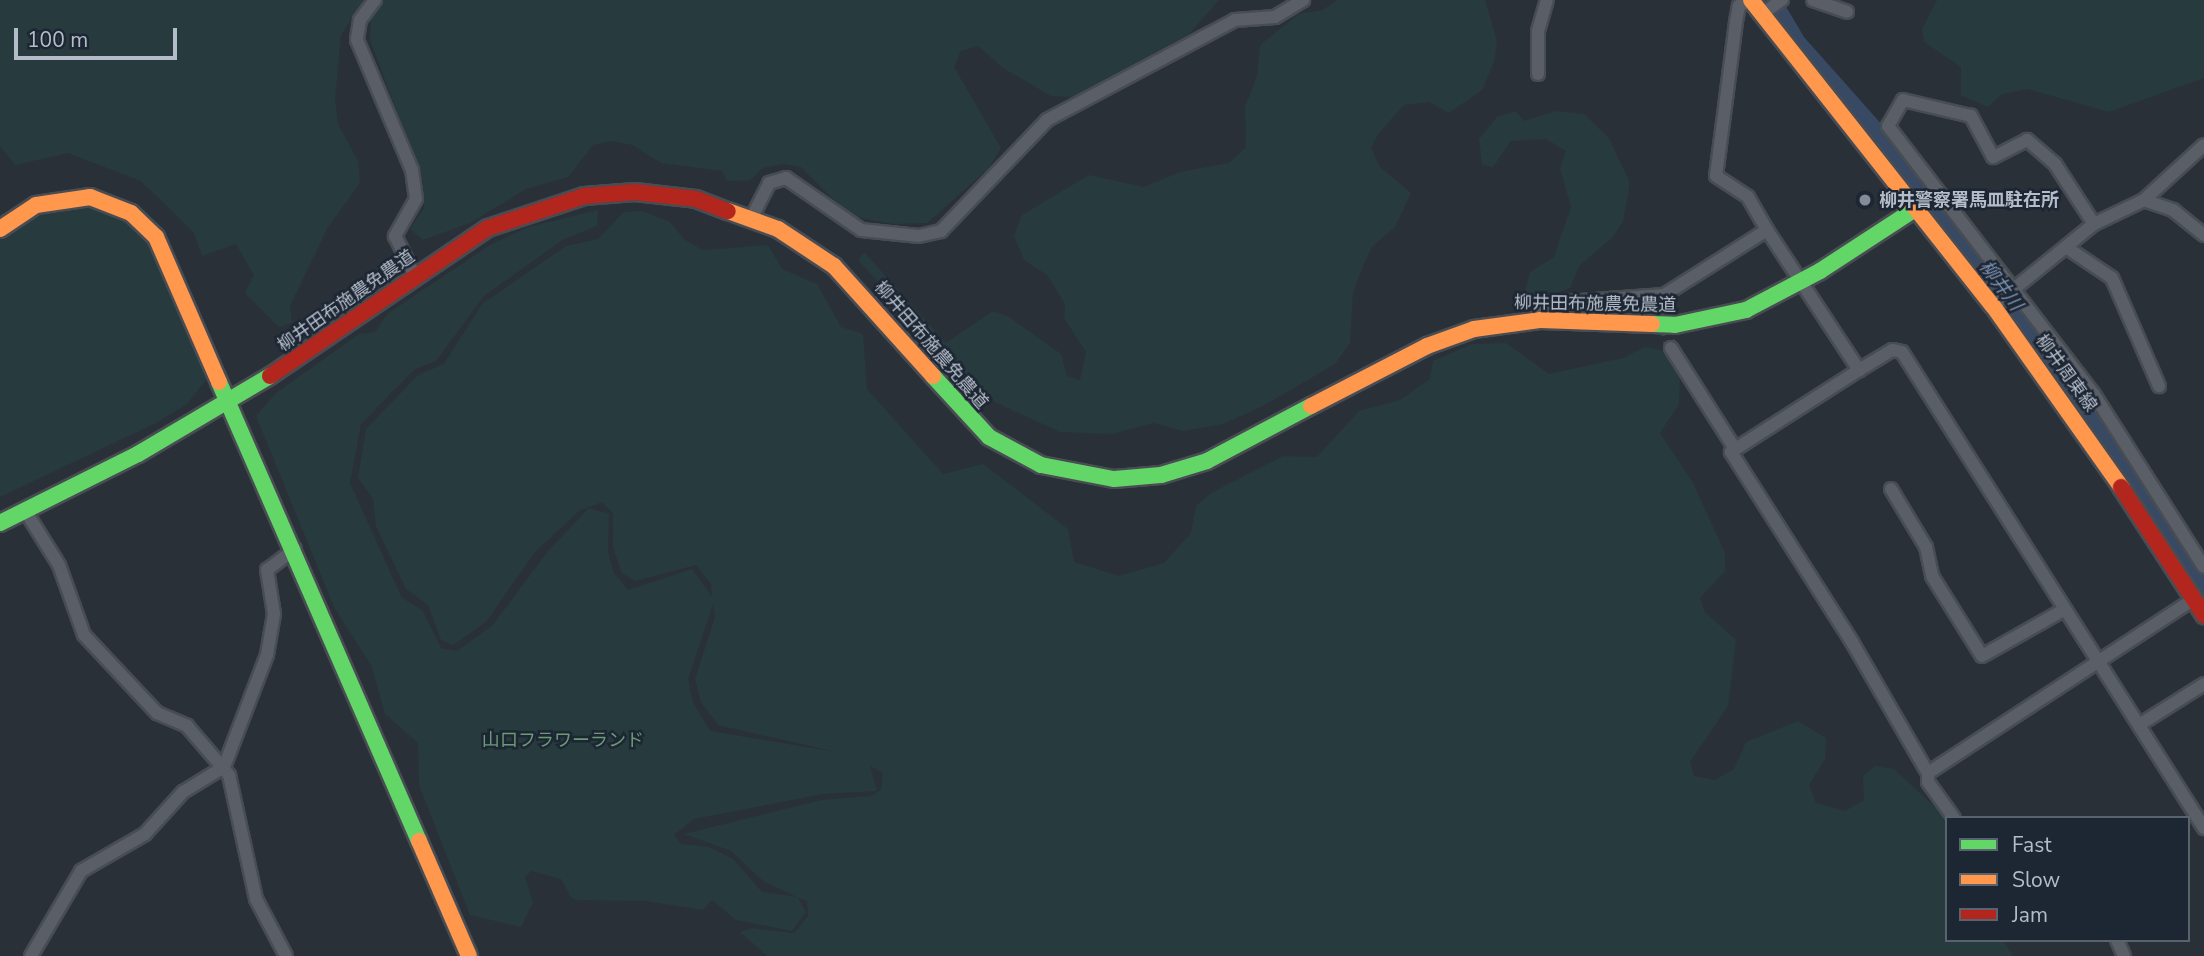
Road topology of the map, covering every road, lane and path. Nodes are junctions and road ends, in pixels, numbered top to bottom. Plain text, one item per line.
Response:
1 (375, 0) edge
2 (1303, 0) edge
3 (1547, 0) edge
4 (1750, 0) edge
5 (1782, 0) edge
6 (1813, 0) edge
7 (1847, 12) dead end
8 (1764, 14) junction
9 (1538, 74) dead end
10 (2204, 145) edge
11 (2144, 200) junction
12 (1915, 209) junction
13 (752, 217) junction
14 (2094, 224) junction
15 (0, 229) edge
16 (1767, 230) junction
17 (2204, 235) edge
18 (2066, 247) junction
19 (415, 276) junction
20 (1801, 282) junction
21 (2015, 288) junction
22 (1995, 305) junction
23 (1541, 320) junction
24 (1671, 348) tunnel mouth
25 (1858, 370) junction
26 (2159, 386) dead end
27 (230, 400) junction
28 (1735, 449) junction
29 (1891, 489) dead end
30 (26, 512) junction
31 (0, 523) edge
32 (295, 549) junction
33 (2204, 566) edge
34 (2191, 601) junction
35 (2062, 611) junction
36 (2204, 615) edge
37 (2096, 662) junction
38 (2204, 684) edge
39 (2139, 725) junction
40 (224, 767) junction
41 (1928, 773) junction
42 (1953, 816) edge
43 (2204, 828) edge
44 (30, 956) edge
45 (286, 956) edge
46 (469, 956) edge

1 - 19 street
2 - 13 street
3 - 9 street
4 - 8 street, 柳井周東線
4 - 16 street
5 - 8 street
6 - 7 street
8 - 12 street, 柳井周東線
10 - 11 street
11 - 14 street
11 - 17 street
12 - 20 street, 柳井田布施農免農道
12 - 22 street, 柳井周東線
13 - 19 street, 柳井田布施農免農道
13 - 23 street, 柳井田布施農免農道
14 - 18 street
14 - 21 street
15 - 27 street
16 - 20 street
16 - 23 street
18 - 21 street
18 - 26 street
19 - 27 street, 柳井田布施農免農道
20 - 23 street, 柳井田布施農免農道
20 - 25 street
21 - 22 street
21 - 33 street
22 - 34 street, 柳井周東線
24 - 28 street
25 - 28 street
25 - 35 street
27 - 30 street, 柳井田布施農免農道
27 - 32 street
28 - 41 street
29 - 35 street
30 - 31 street, 柳井田布施農免農道
30 - 40 street
32 - 40 street
32 - 46 street
34 - 36 street, 柳井周東線
34 - 37 street
35 - 37 street
37 - 39 street
37 - 41 street
38 - 39 street
39 - 43 street
40 - 44 street
40 - 45 street
41 - 42 street

